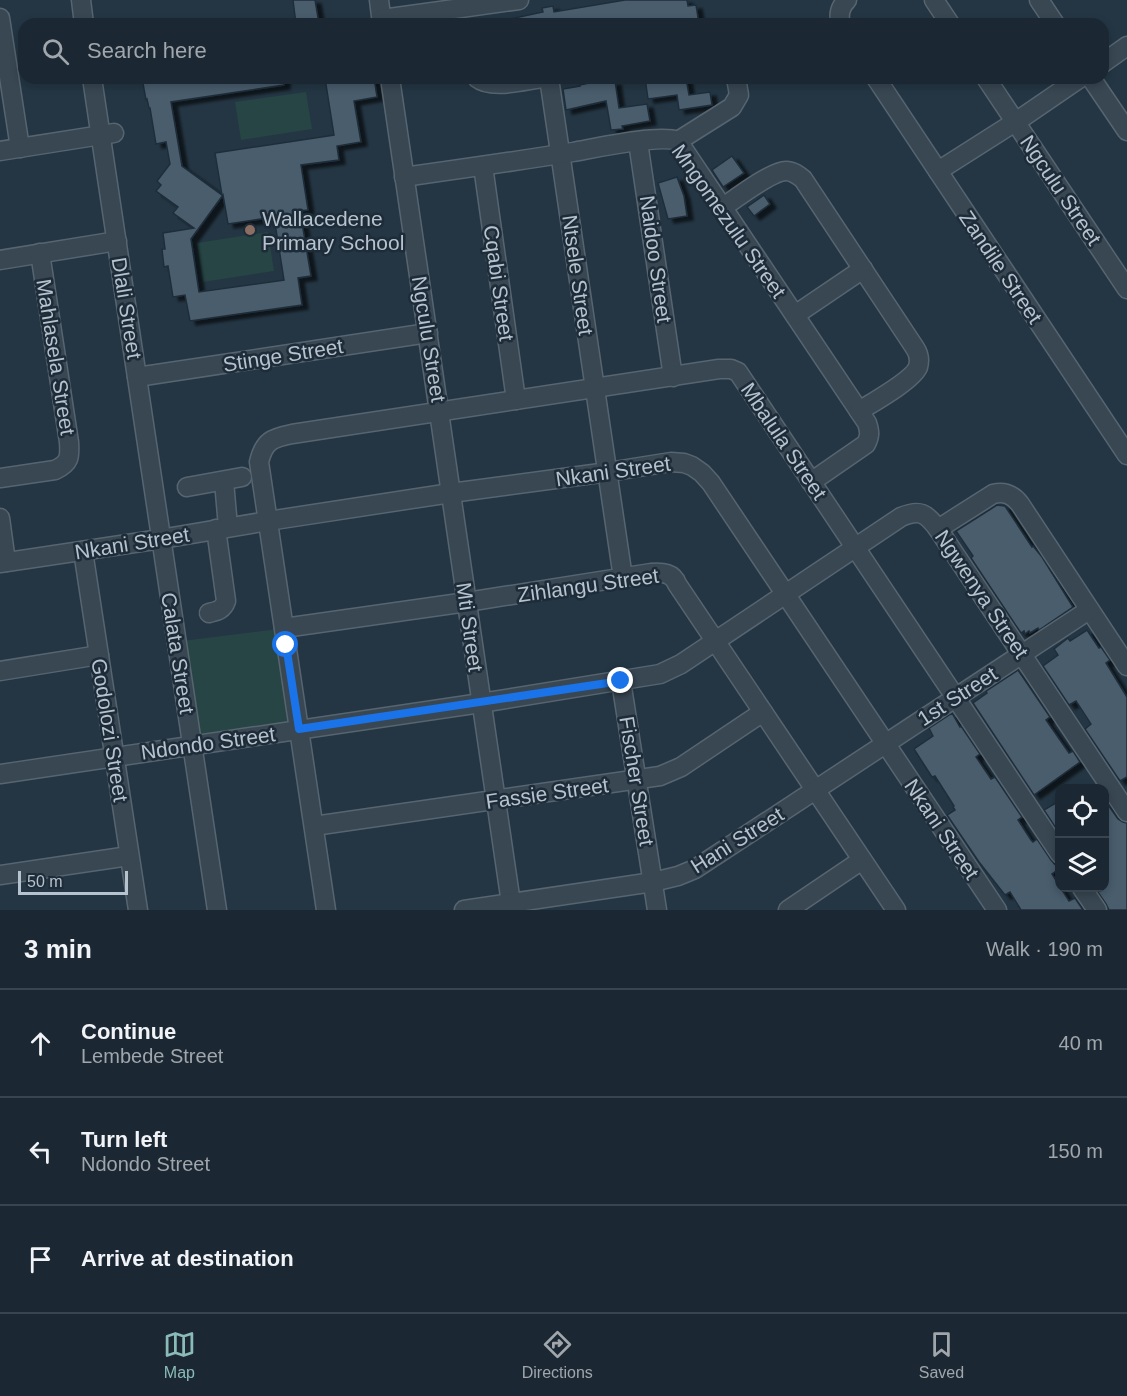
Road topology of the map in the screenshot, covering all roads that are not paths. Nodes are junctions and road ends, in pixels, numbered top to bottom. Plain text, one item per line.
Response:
1 (81, 0) edge
2 (378, 0) edge
3 (519, 0) edge
4 (847, 0) edge
5 (934, 0) edge
6 (1039, 0) edge
7 (460, 11) edge
8 (0, 18) edge
9 (83, 18) edge
10 (381, 18) edge
11 (410, 18) edge
12 (840, 18) edge
13 (946, 18) edge
14 (1051, 18) edge
15 (1127, 46) edge
16 (1109, 59) edge
17 (94, 84) edge
18 (391, 84) edge
19 (550, 84) edge
20 (737, 84) edge
21 (880, 84) edge
22 (990, 84) edge
23 (1071, 84) edge
24 (1095, 84) edge
25 (1015, 121) junction
26 (1127, 131) edge
27 (107, 134) junction
28 (678, 141) junction
29 (638, 142) junction
30 (20, 148) junction
31 (0, 151) edge
32 (560, 154) junction
33 (483, 166) junction
34 (938, 171) junction
35 (405, 177) junction
36 (722, 208) junction
37 (117, 241) junction
38 (40, 253) junction
39 (0, 260) edge
40 (862, 269) junction
41 (1127, 290) edge
42 (795, 315) junction
43 (428, 333) junction
44 (137, 377) junction
45 (673, 377) junction
46 (595, 388) junction
47 (516, 400) junction
48 (859, 411) junction
49 (440, 412) junction
50 (1127, 456) edge
51 (608, 472) junction
52 (242, 477) dead end
53 (0, 478) edge
54 (224, 480) junction
55 (811, 482) junction
56 (187, 487) dead end
57 (451, 493) junction
58 (0, 518) edge
59 (268, 521) junction
60 (222, 528) junction
61 (938, 529) junction
62 (161, 539) junction
63 (855, 548) junction
64 (83, 550) junction
65 (3, 562) edge
66 (623, 578) junction
67 (786, 595) junction
68 (467, 602) junction
69 (1089, 610) junction
70 (209, 613) dead end
71 (284, 628) junction
72 (716, 642) junction
73 (1022, 654) junction
74 (99, 655) junction
75 (1127, 666) edge
76 (0, 670) edge
77 (621, 681) junction
78 (955, 698) junction
79 (481, 703) junction
80 (763, 712) junction
81 (299, 729) junction
82 (886, 744) junction
83 (192, 745) junction
84 (114, 757) junction
85 (0, 774) edge
86 (636, 780) junction
87 (815, 790) junction
88 (495, 800) junction
89 (1125, 803) edge
90 (314, 826) junction
91 (1055, 848) edge
92 (129, 855) junction
93 (862, 860) junction
94 (0, 875) edge
95 (653, 882) junction
96 (1085, 892) edge
97 (576, 902) edge
98 (511, 907) edge
99 (796, 908) edge
100 (138, 910) edge
101 (217, 910) edge
102 (326, 910) edge
103 (464, 910) edge
104 (657, 910) edge
105 (896, 910) edge
106 (997, 910) edge
107 (1097, 910) edge

1 - 9 street
2 - 10 street
3 - 7 street
4 - 12 street
5 - 13 street
6 - 14 street
7 - 11 street
8 - 30 street
15 - 16 street
17 - 27 street, Dlali Street
18 - 35 street, Ngculu Street
19 - 32 street, Ntsele Street
20 - 28 street
21 - 34 street, Zandile Street
22 - 25 street, Ngculu Street
23 - 25 street
24 - 26 street
25 - 34 street
25 - 41 street, Ngculu Street
27 - 30 street
27 - 37 street, Dlali Street
28 - 29 street, Mngomezulu Street
28 - 36 street, Mngomezulu Street
29 - 32 street, Mngomezulu Street
29 - 45 street, Naidoo Street
30 - 31 street
32 - 33 street, Mngomezulu Street
32 - 46 street, Ntsele Street
33 - 35 street, Mngomezulu Street
33 - 47 street, Cqabi Street
34 - 50 street, Zandile Street
35 - 43 street, Ngculu Street
36 - 40 street
36 - 42 street, Mngomezulu Street
37 - 38 street
37 - 44 street, Dlali Street
38 - 39 street
38 - 53 street, Mahlasela Street
40 - 42 street
40 - 48 street
42 - 48 street, Mngomezulu Street
43 - 44 street, Stinge Street
43 - 49 street, Ngculu Street
44 - 62 street, Dlali Street
45 - 46 street, Mbalula Street
45 - 55 street, Mbalula Street
46 - 47 street, Mbalula Street
46 - 51 street, Ntsele Street
47 - 49 street, Mbalula Street
48 - 55 street, Mngomezulu Street
49 - 57 street, Ngculu Street
49 - 59 street, Mbalula Street
51 - 57 street, Nkani Street
51 - 66 street, Ntsele Street
51 - 67 street, Nkani Street
52 - 54 street
54 - 56 street
54 - 60 street
55 - 63 street, Mbalula Street
57 - 59 street, Nkani Street
57 - 68 street, Mti Street
58 - 65 street
59 - 60 street, Nkani Street
59 - 71 street
60 - 62 street, Nkani Street
60 - 70 street
61 - 63 street, Ngwenya Street
61 - 69 street
61 - 73 street, Ngwenya Street
62 - 64 street, Nkani Street
62 - 83 street, Calata Street
63 - 67 street, Ngwenya Street
63 - 78 street, Mbalula Street
64 - 65 street, Nkani Street
64 - 74 street, Godolozi Street
66 - 68 street, Zihlangu Street
66 - 72 street, Zihlangu Street
67 - 72 street, Ndondo Street
67 - 82 street, Nkani Street
68 - 71 street, Zihlangu Street
68 - 79 street, Mti Street
69 - 73 street, 1st Street
69 - 75 street
71 - 81 street
72 - 77 street, Ndondo Street
72 - 80 street, Zihlangu Street
73 - 78 street, 1st Street
73 - 89 street, Ngwenya Street
74 - 76 street
74 - 84 street, Godolozi Street
77 - 79 street, Ndondo Street
77 - 86 street, Fischer Street
78 - 82 street, 1st Street
78 - 91 street, Mbalula Street
79 - 81 street, Ndondo Street
79 - 88 street, Mti Street
80 - 86 street, Fassie Street
80 - 87 street, Zihlangu Street
81 - 83 street, Ndondo Street
81 - 90 street
82 - 87 street, Hani Street
82 - 106 street, Nkani Street
83 - 84 street, Ndondo Street
83 - 101 street, Calata Street
84 - 85 street, Ndondo Street
84 - 92 street, Godolozi Street
86 - 88 street, Fassie Street
86 - 95 street, Fischer Street
87 - 93 street, Zihlangu Street
87 - 95 street, Hani Street
88 - 90 street, Fassie Street
88 - 98 street, Mti Street
90 - 102 street
92 - 94 street
92 - 100 street, Godolozi Street
93 - 99 street
93 - 105 street, Zihlangu Street
95 - 97 street, Hani Street
95 - 104 street, Fischer Street
96 - 107 street
97 - 98 street, Hani Street
98 - 103 street, Hani Street

